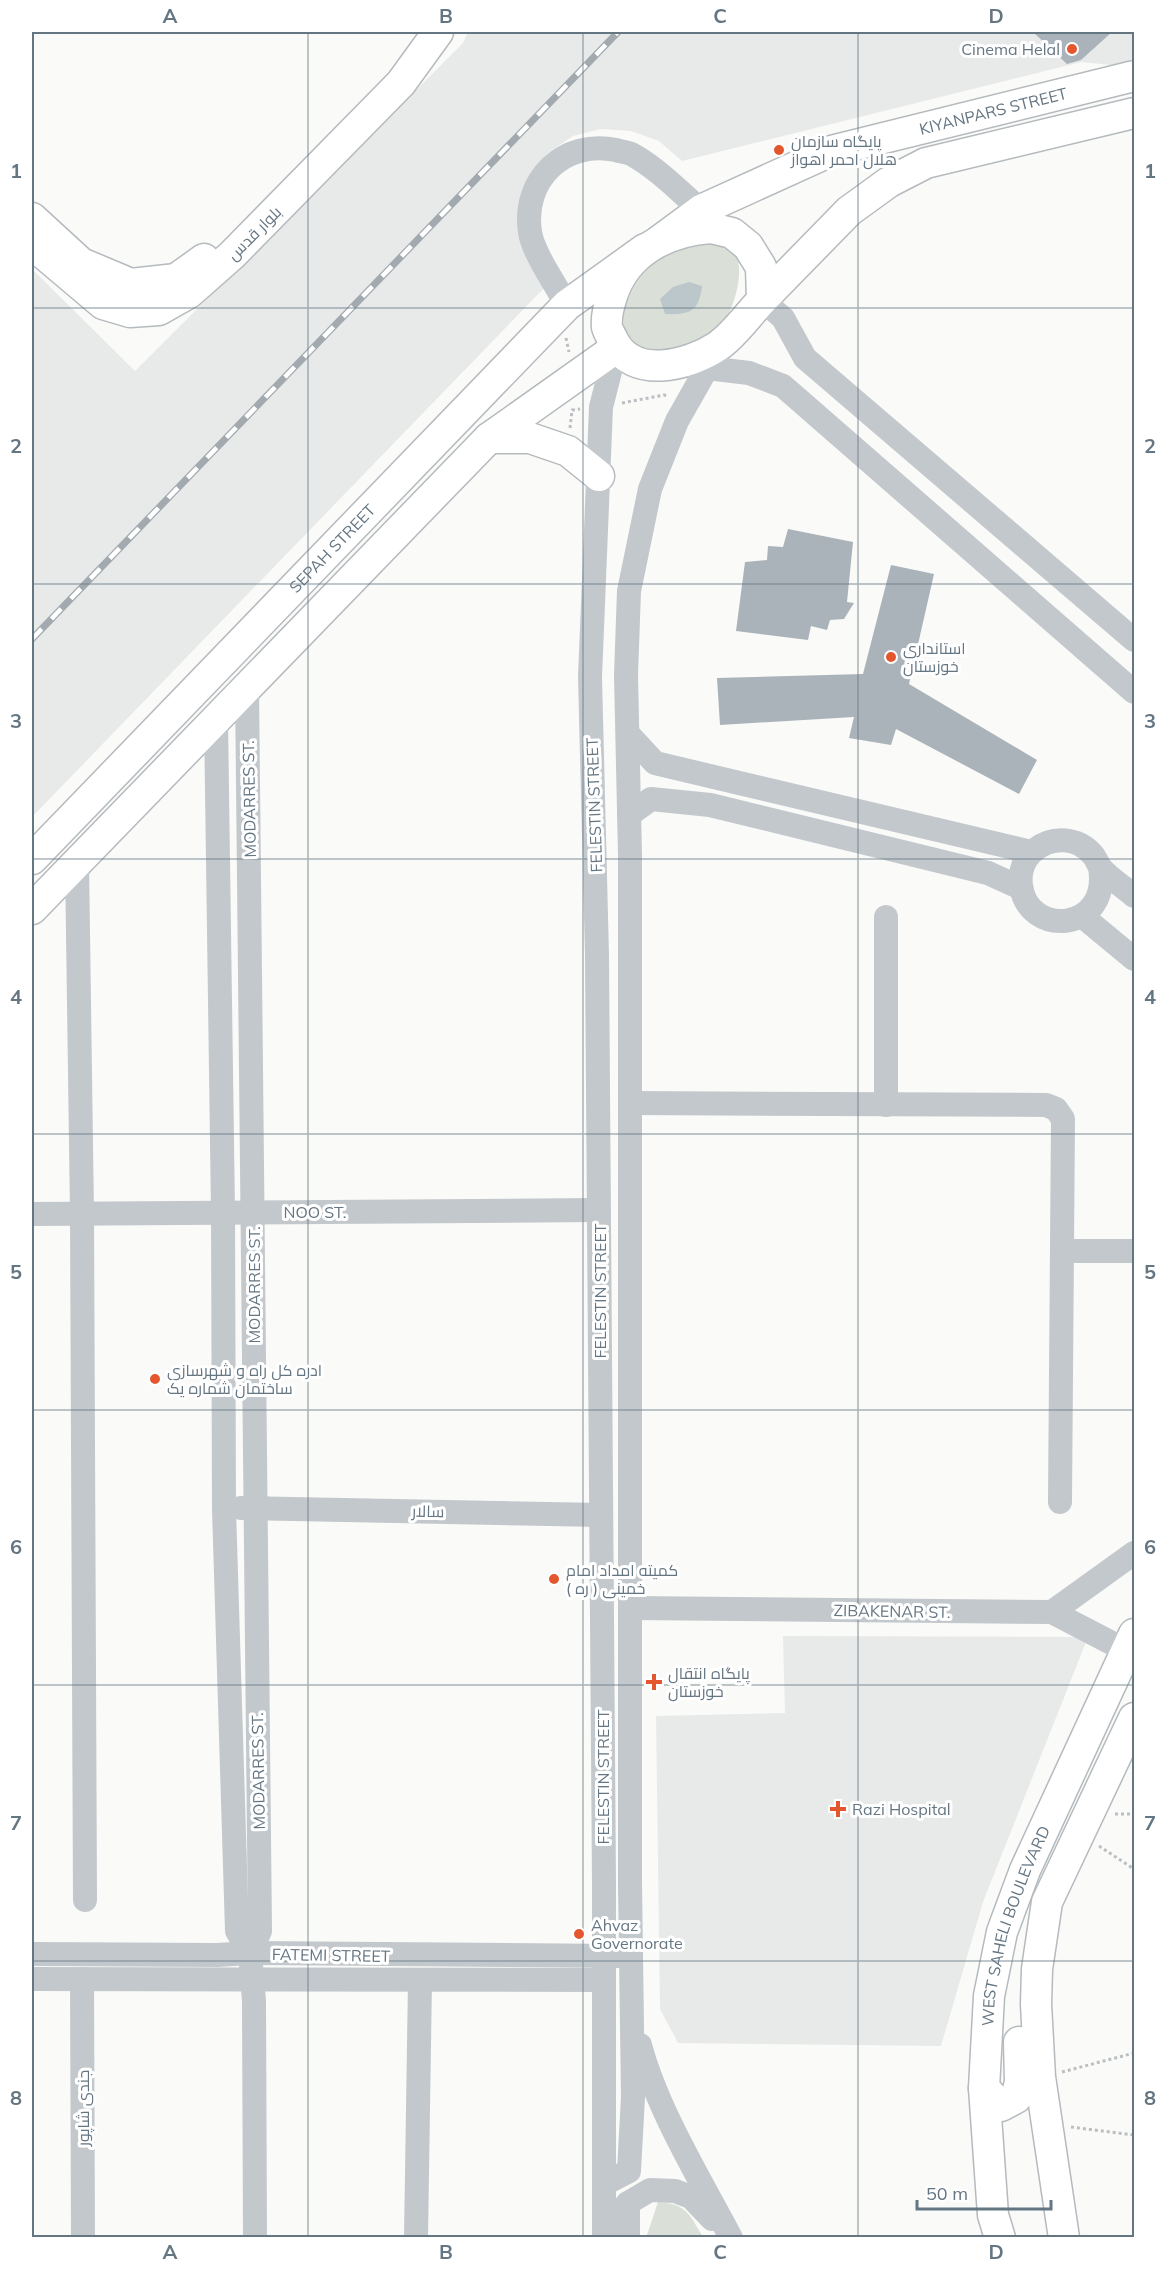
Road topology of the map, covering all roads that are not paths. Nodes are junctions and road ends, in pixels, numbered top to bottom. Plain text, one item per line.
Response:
1 (416, 32) edge
2 (438, 32) edge
3 (1134, 76) edge
4 (1134, 113) edge
5 (700, 210) junction
6 (32, 218) edge
7 (32, 244) edge
8 (652, 245) junction
9 (762, 300) junction
10 (567, 305) junction
11 (616, 348) junction
12 (713, 357) junction
13 (489, 438) junction
14 (600, 476) junction
15 (1134, 640) edge
16 (247, 687) junction
17 (1134, 692) edge
18 (216, 719) junction
19 (628, 734) junction
20 (706, 775) junction
21 (704, 804) junction
22 (629, 815) junction
23 (1031, 852) junction
24 (32, 860) edge
25 (77, 862) junction
26 (1100, 867) junction
27 (1021, 888) junction
28 (1134, 896) edge
29 (32, 909) edge
30 (1083, 916) junction
31 (886, 917) dead end
32 (597, 956) junction
33 (630, 956) junction
34 (1134, 959) edge
35 (630, 1103) junction
36 (886, 1106) junction
37 (599, 1210) junction
38 (223, 1212) junction
39 (253, 1212) junction
40 (32, 1214) edge
41 (82, 1214) junction
42 (1062, 1251) junction
43 (1134, 1251) edge
44 (1060, 1502) dead end
45 (256, 1508) junction
46 (224, 1509) junction
47 (601, 1515) junction
48 (1134, 1553) edge
49 (630, 1608) junction
50 (1052, 1612) junction
51 (1132, 1651) edge
52 (1134, 1718) edge
53 (1043, 1872) junction
54 (85, 1900) dead end
55 (1047, 1902) junction
56 (250, 1953) junction
57 (32, 1954) edge
58 (631, 1956) junction
59 (604, 1968) junction
60 (252, 1978) junction
61 (32, 1979) edge
62 (82, 1979) junction
63 (420, 1980) junction
64 (1036, 2004) junction
65 (631, 2011) junction
66 (1019, 2049) junction
67 (984, 2088) junction
68 (604, 2184) junction
69 (628, 2203) junction
70 (604, 2237) edge
71 (83, 2238) edge
72 (255, 2238) edge
73 (416, 2238) edge
74 (628, 2238) edge
75 (731, 2238) edge
76 (1000, 2238) edge
77 (1064, 2238) edge

1 - 6 main road, بلوار قدس
2 - 7 main road, بلوار قدس
3 - 5 main road, KIYANPARS STREET
4 - 9 main road, KIYANPARS STREET
5 - 8 main road, KIYANPARS STREET
5 - 10 street
8 - 9 main road
8 - 10 main road, SEPAH STREET
8 - 11 main road
9 - 12 main road
9 - 15 street
10 - 24 main road, SEPAH STREET
11 - 12 main road
11 - 13 main road
11 - 14 street, FELESTIN STREET
12 - 17 street
12 - 19 street, FELESTIN STREET
13 - 14 main road
13 - 16 main road
14 - 32 street, FELESTIN STREET
16 - 18 main road
16 - 39 street, MODARRES ST.
18 - 25 main road
18 - 38 street, MODARRES ST.
19 - 20 street
19 - 22 street, FELESTIN STREET
20 - 21 street
20 - 23 street
21 - 22 street
21 - 27 street
22 - 33 street, FELESTIN STREET
23 - 26 street
23 - 27 street
25 - 29 main road
25 - 41 street
26 - 28 street
26 - 30 street
27 - 30 street
30 - 34 street
31 - 36 street
32 - 33 street
32 - 37 street, FELESTIN STREET
33 - 35 street, FELESTIN STREET
35 - 36 street
35 - 49 street, FELESTIN STREET
36 - 42 street
37 - 39 street, NOO ST.
37 - 47 street, FELESTIN STREET
38 - 39 street, NOO ST.
38 - 41 street, NOO ST.
38 - 46 street, MODARRES ST.
39 - 45 street, MODARRES ST.
40 - 41 street, NOO ST.
41 - 54 street
42 - 43 street
42 - 44 street
45 - 46 street, سالار
45 - 47 street, سالار
45 - 56 street, MODARRES ST.
46 - 56 street, MODARRES ST.
47 - 59 street, FELESTIN STREET
48 - 50 street
49 - 50 street, ZIBAKENAR ST.
49 - 58 street, FELESTIN STREET
50 - 51 street
51 - 53 main road
51 - 67 main road, WEST SAHELI BOULEVARD
52 - 55 main road, WEST SAHELI BOULEVARD
53 - 55 main road
53 - 66 main road
55 - 64 main road, WEST SAHELI BOULEVARD
56 - 57 street, FATEMI STREET
56 - 59 street, FATEMI STREET
56 - 60 street, MODARRES ST.
58 - 59 street, FATEMI STREET
58 - 65 street, FELESTIN STREET
59 - 63 street, FATEMI STREET
59 - 68 street, FELESTIN STREET
60 - 62 street, FATEMI STREET
60 - 63 street, FATEMI STREET
60 - 72 street, MODARRES ST.
61 - 62 street, FATEMI STREET
62 - 71 street, جندی شاپور
63 - 73 street
64 - 66 main road
64 - 77 main road, WEST SAHELI BOULEVARD
65 - 68 street, FELESTIN STREET
65 - 75 street
66 - 67 main road
67 - 76 main road, WEST SAHELI BOULEVARD
68 - 70 street, FELESTIN STREET
69 - 70 street
69 - 74 street
69 - 75 street

